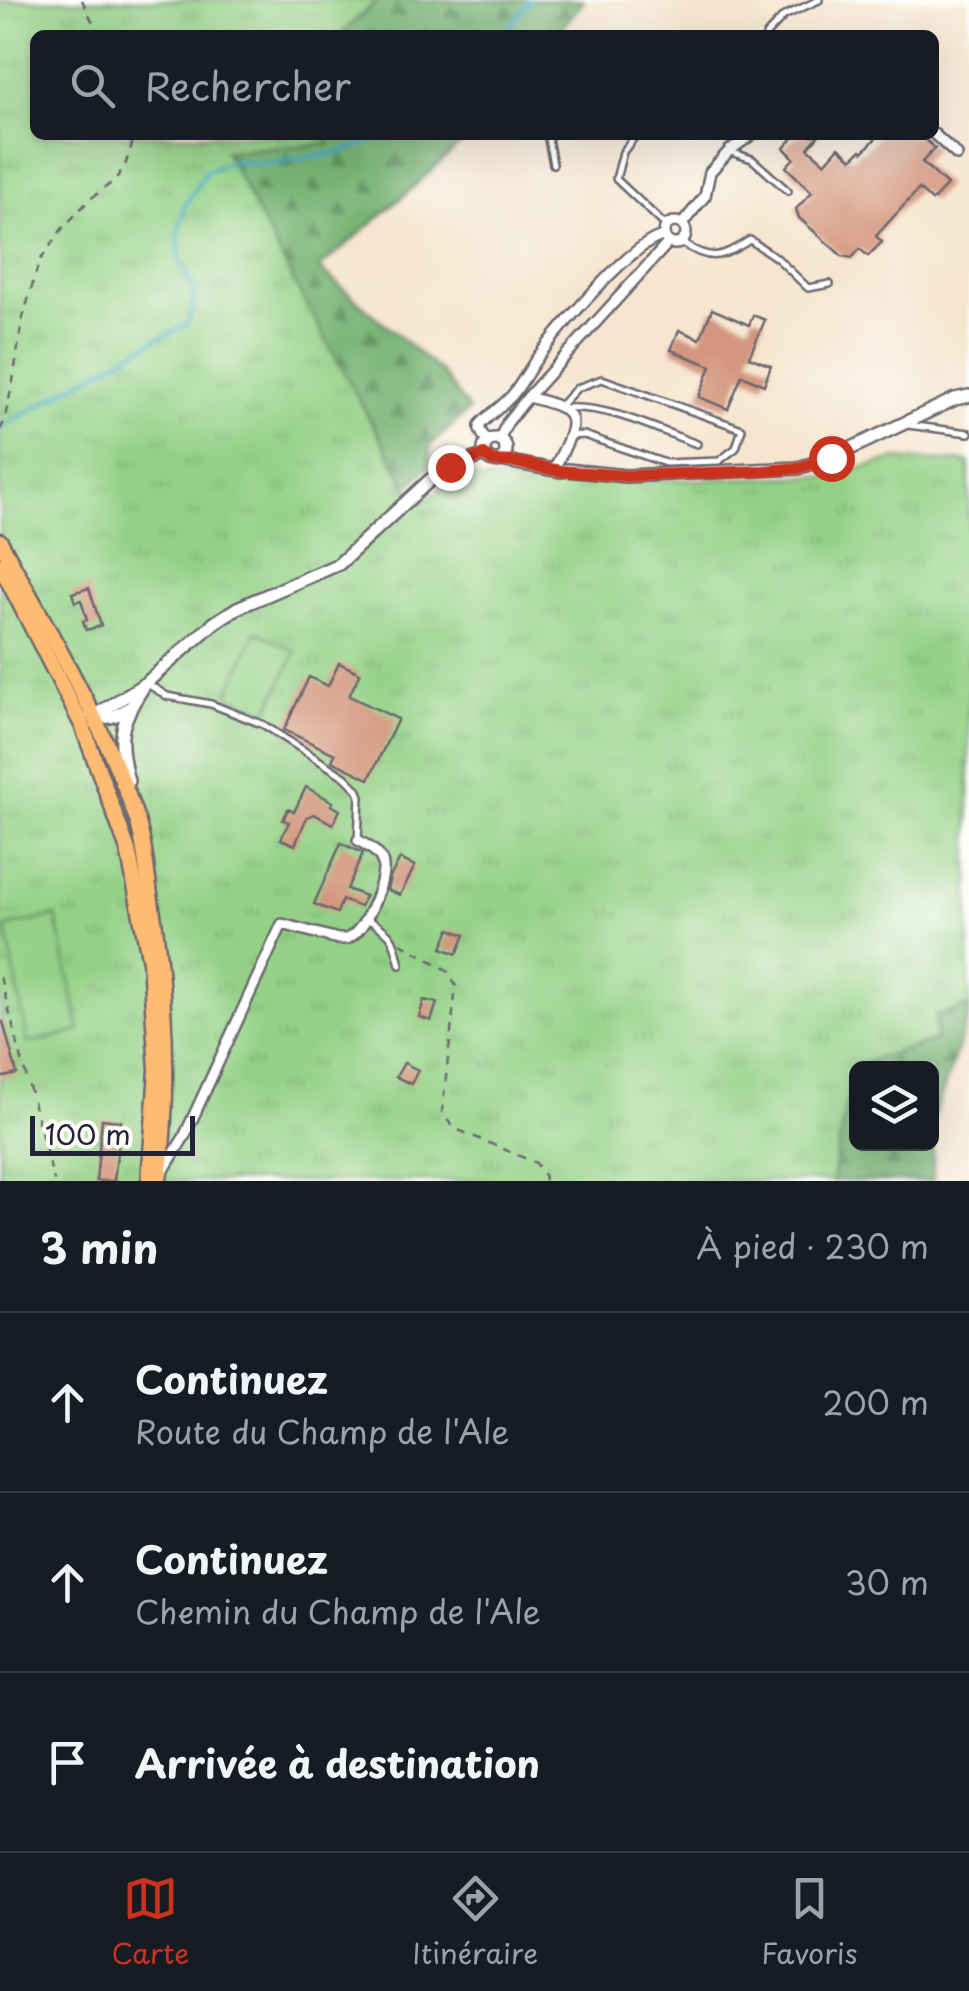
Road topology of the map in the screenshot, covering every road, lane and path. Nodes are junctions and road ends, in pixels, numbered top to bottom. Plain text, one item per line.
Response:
1 (82, 0) edge
2 (819, 0) edge
3 (97, 30) edge
4 (771, 30) edge
5 (939, 138) edge
6 (133, 140) edge
7 (548, 140) edge
8 (632, 140) edge
9 (734, 143) edge
10 (958, 155) dead end
11 (552, 164) dead end
12 (788, 191) dead end
13 (682, 224) junction
14 (666, 235) junction
15 (681, 243) junction
16 (830, 284) dead end
17 (969, 396) edge
18 (528, 397) junction
19 (562, 407) junction
20 (900, 424) junction
21 (0, 430) edge
22 (969, 433) edge
23 (570, 436) junction
24 (696, 444) dead end
25 (494, 446) junction
26 (561, 467) junction
27 (0, 541) edge
28 (0, 565) edge
29 (28, 620) junction
30 (146, 683) junction
31 (129, 708) junction
32 (94, 716) junction
33 (139, 825) junction
34 (358, 840) joint
35 (128, 850) junction
36 (367, 919) junction
37 (394, 940) junction
38 (400, 965) dead end
39 (0, 976) edge
40 (156, 1180) edge
41 (54, 1181) edge
42 (544, 1181) edge

1 - 3 path
2 - 4 lane
5 - 10 street
6 - 21 path
7 - 11 lane
8 - 14 lane
9 - 12 lane
9 - 13 street
13 - 14 street
13 - 15 street
14 - 15 street
14 - 18 street
14 - 25 street
15 - 16 lane
17 - 20 street
18 - 19 street
18 - 25 street
19 - 23 street
19 - 23 lane
19 - 24 lane
20 - 22 lane
20 - 26 street
23 - 26 street
25 - 26 street
25 - 26 street
25 - 30 street
27 - 32 main road
28 - 29 main road
29 - 32 street
29 - 35 main road
30 - 31 street
30 - 32 street
30 - 34 lane
31 - 32 street
31 - 33 street
32 - 33 main road
32 - 35 main road
33 - 40 main road
34 - 36 street
35 - 40 main road
36 - 37 lane
36 - 40 street
37 - 38 lane
37 - 42 path
39 - 41 path

